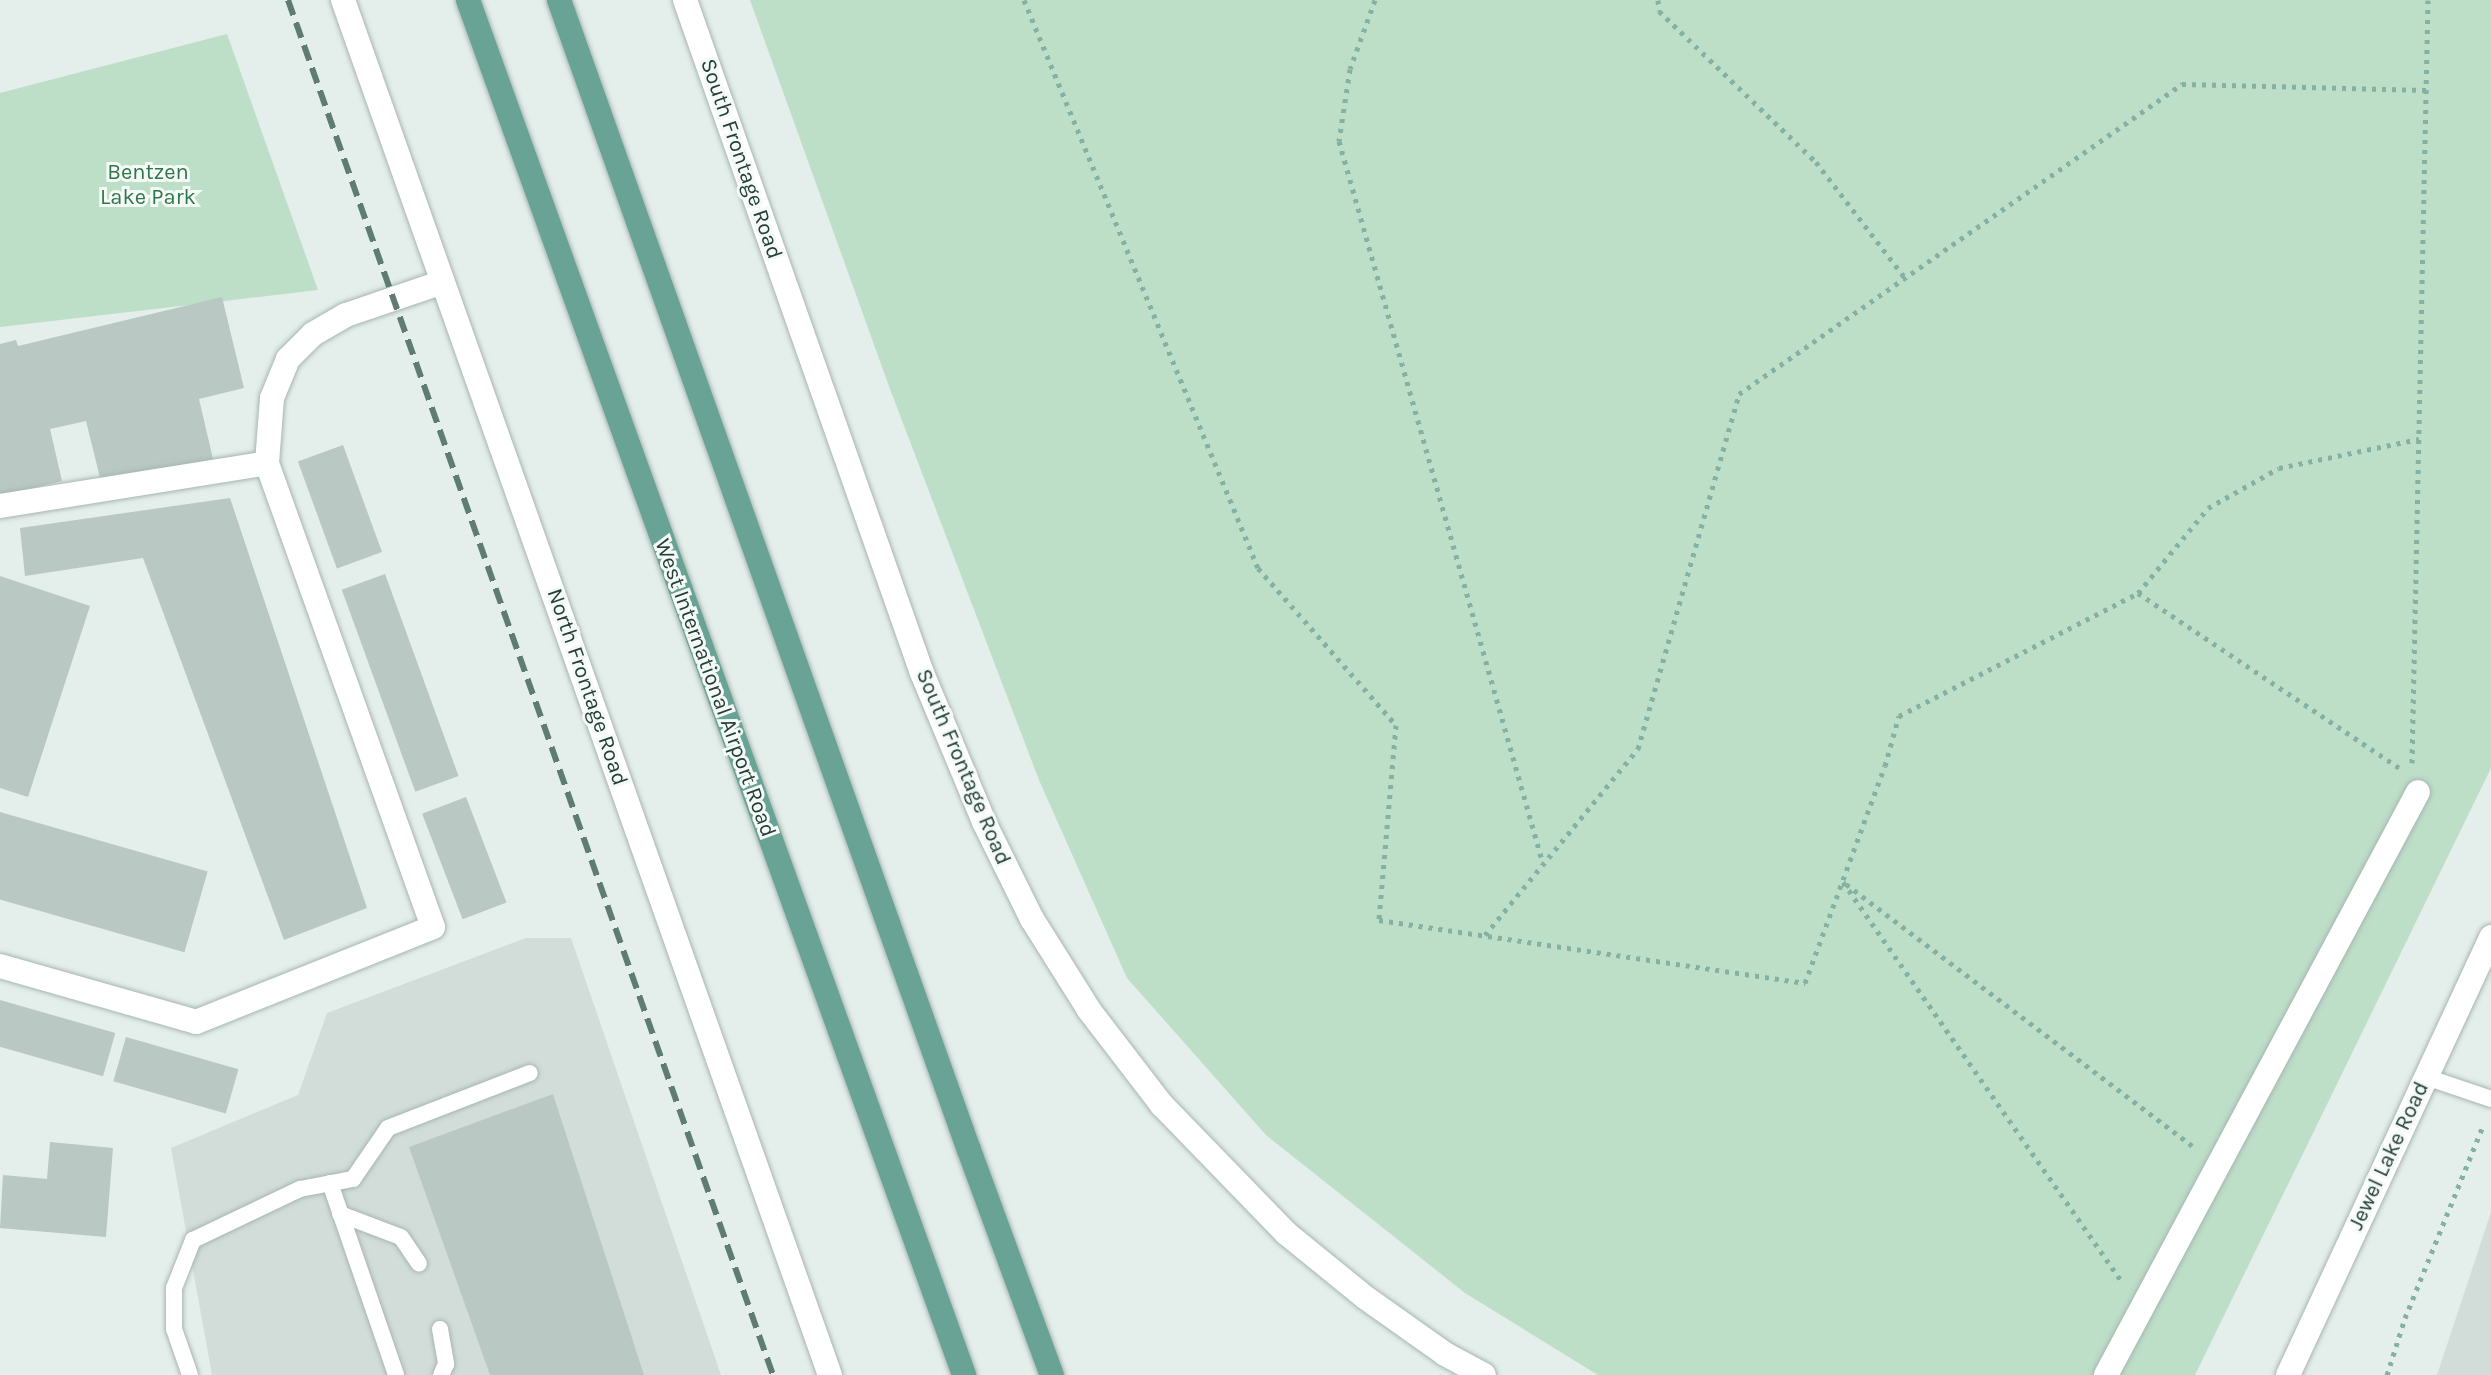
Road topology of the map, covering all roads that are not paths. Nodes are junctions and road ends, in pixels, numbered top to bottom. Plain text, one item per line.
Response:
1 (343, 0) edge
2 (468, 0) edge
3 (559, 0) edge
4 (685, 0) edge
5 (443, 282) junction
6 (267, 463) junction
7 (0, 506) edge
8 (2415, 784) road end
9 (2491, 937) edge
10 (0, 966) edge
11 (530, 1073) dead end
12 (2426, 1077) junction
13 (2491, 1099) edge
14 (330, 1183) junction
15 (340, 1214) junction
16 (419, 1264) dead end
17 (440, 1329) dead end
18 (190, 1375) edge
19 (396, 1375) edge
20 (441, 1375) edge
21 (830, 1375) edge
22 (964, 1375) edge
23 (1052, 1375) edge
24 (1484, 1375) edge
25 (2106, 1375) edge
26 (2288, 1375) edge

1 - 5 street, North Frontage Road
2 - 22 main road, West International Airport Road
3 - 23 main road
4 - 24 street, South Frontage Road
5 - 6 street
5 - 21 street, North Frontage Road
6 - 7 street
6 - 10 street
8 - 25 street
9 - 12 street, Jewel Lake Road
11 - 14 lane
12 - 13 lane
12 - 26 street, Jewel Lake Road
14 - 15 lane
14 - 18 lane
15 - 16 lane
15 - 19 lane
17 - 20 lane

